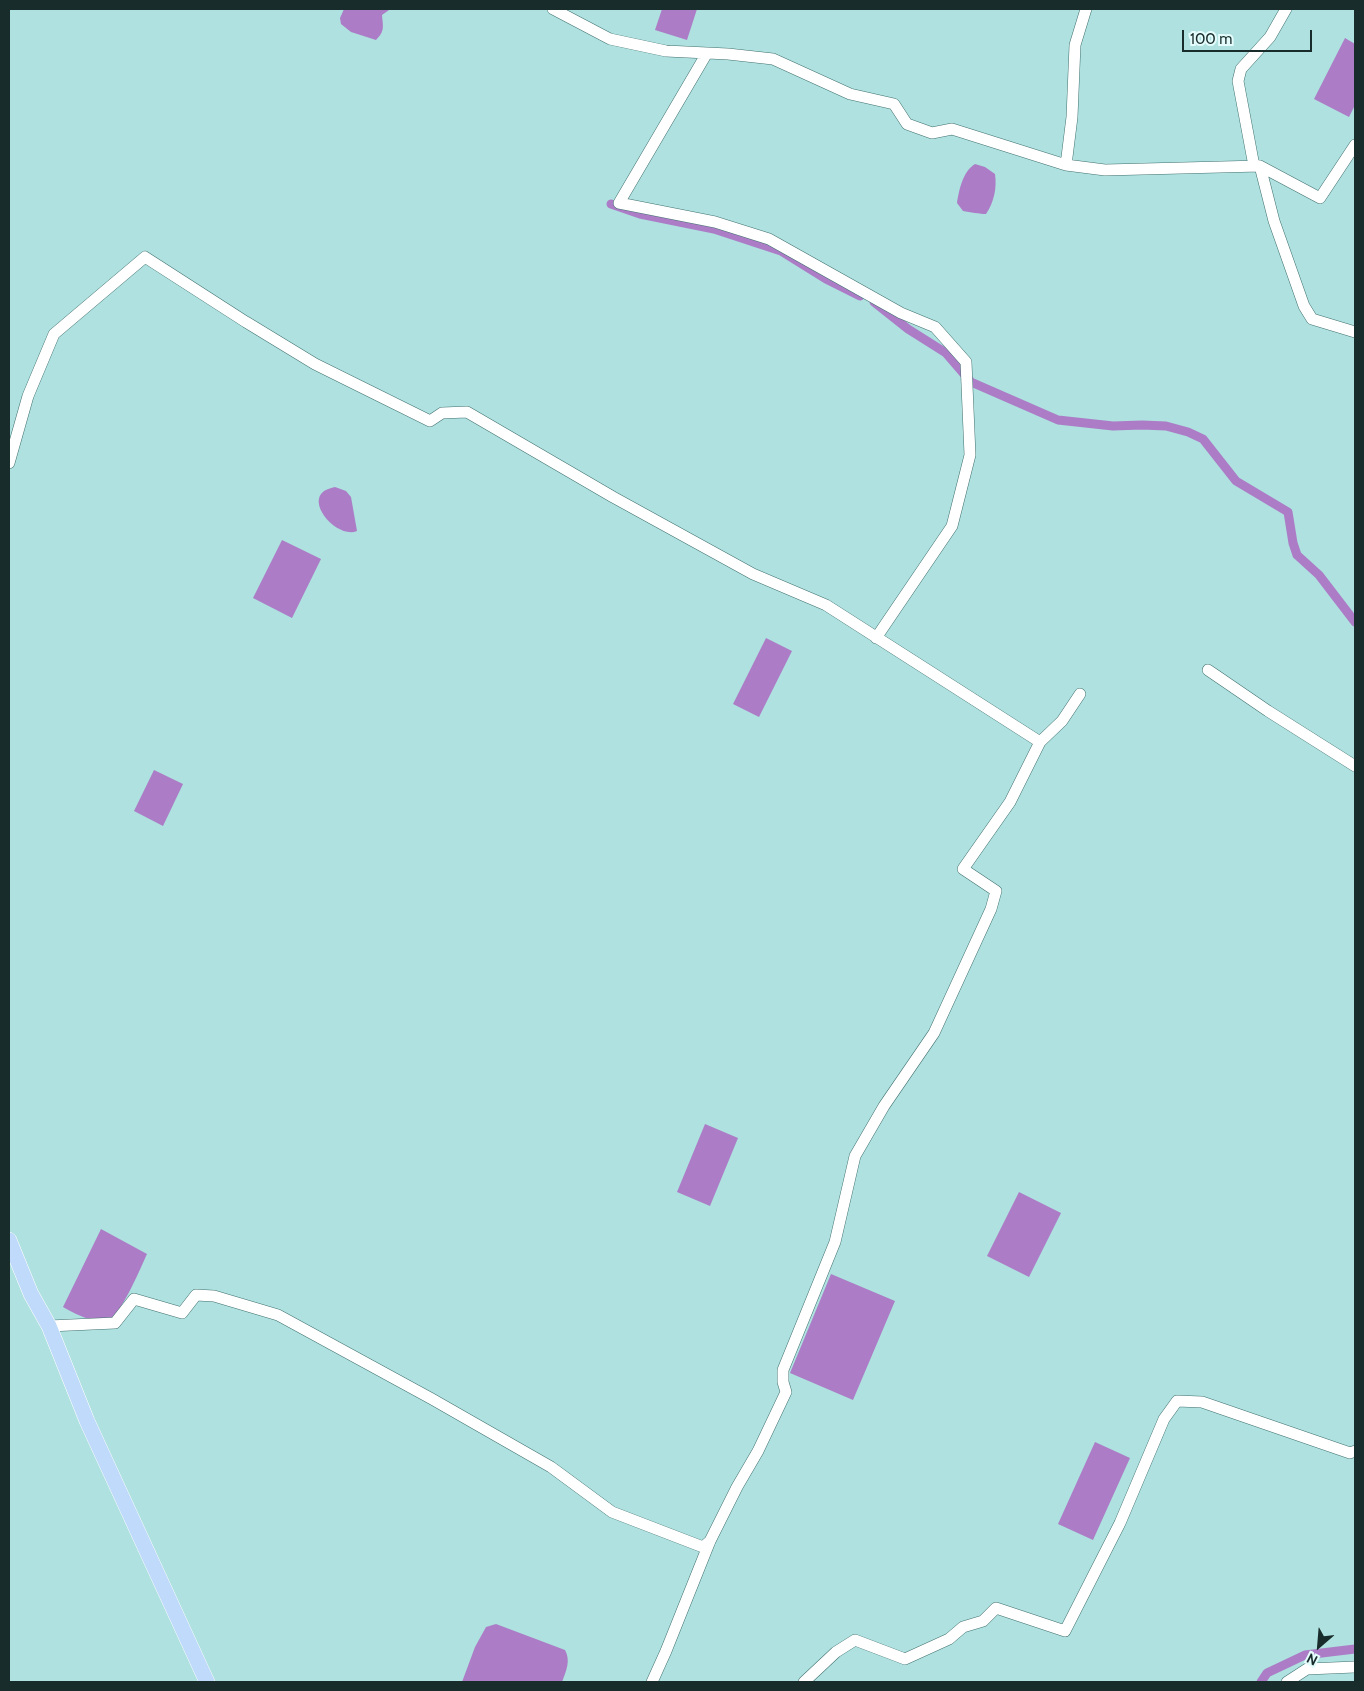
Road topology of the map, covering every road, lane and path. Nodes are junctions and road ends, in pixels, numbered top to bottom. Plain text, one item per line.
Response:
1 (553, 9) edge
2 (1086, 9) edge
3 (1286, 9) edge
4 (707, 53) junction
5 (1355, 145) edge
6 (1066, 164) junction
7 (1257, 166) junction
8 (1355, 332) edge
9 (9, 464) edge
10 (876, 638) junction
11 (1208, 670) dead end
12 (1080, 694) dead end
13 (1040, 742) junction
14 (1355, 766) edge
15 (9, 1240) edge
16 (49, 1326) junction
17 (1355, 1451) edge
18 (710, 1541) junction
19 (1355, 1667) edge
20 (207, 1682) edge
21 (652, 1682) edge
22 (804, 1682) edge
23 (1287, 1682) edge

1 - 4 street
2 - 6 street
3 - 7 street
4 - 6 street
4 - 10 street
5 - 7 street
6 - 7 street
7 - 8 street
9 - 10 street
10 - 13 street
11 - 14 street
12 - 13 street
13 - 18 street
15 - 16 main road
16 - 18 street
16 - 20 main road
17 - 22 street
18 - 21 street
19 - 23 street

